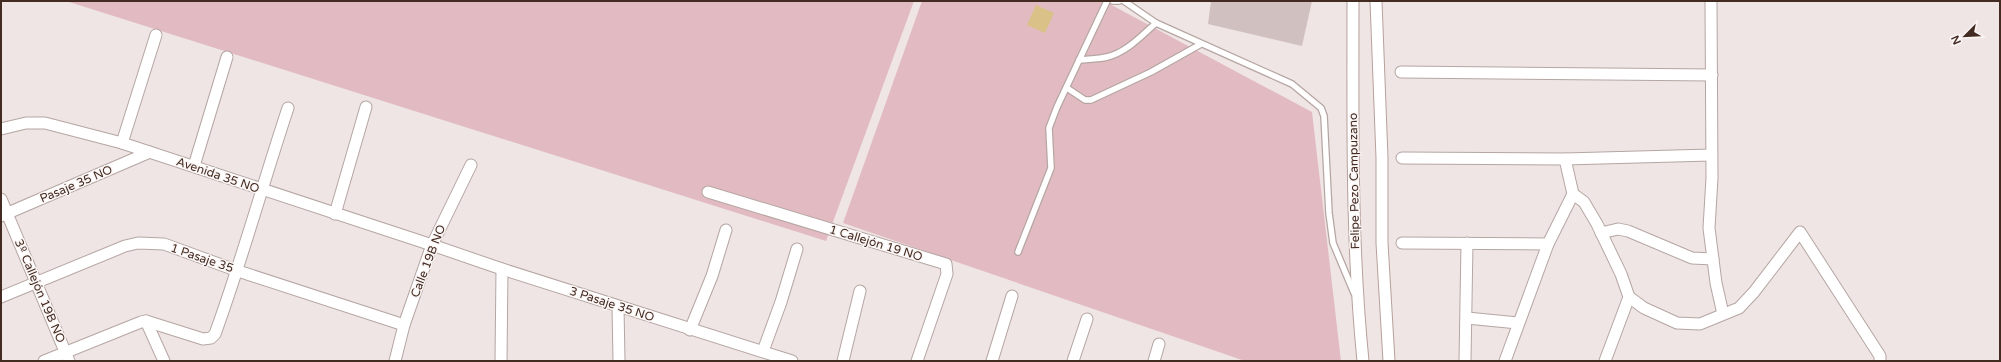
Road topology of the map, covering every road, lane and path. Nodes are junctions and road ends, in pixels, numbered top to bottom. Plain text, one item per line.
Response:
1 (1108, 1) edge
2 (1113, 1) edge
3 (1119, 1) edge
4 (1124, 1) edge
5 (1352, 1) edge
6 (1376, 1) edge
7 (1711, 1) edge
8 (1156, 23) junction
9 (156, 35) dead end
10 (1201, 44) junction
11 (227, 57) dead end
12 (1079, 60) junction
13 (1401, 72) dead end
14 (1712, 75) junction
15 (1066, 88) junction
16 (366, 107) dead end
17 (288, 108) dead end
18 (1, 129) edge
19 (122, 143) junction
20 (150, 152) junction
21 (1712, 155) junction
22 (1402, 158) dead end
23 (1565, 159) junction
24 (471, 165) dead end
25 (194, 166) junction
26 (261, 190) junction
27 (708, 192) dead end
28 (1574, 194) junction
29 (1, 199) edge
30 (335, 214) junction
31 (4, 215) edge
32 (726, 230) dead end
33 (1601, 233) junction
34 (1402, 243) dead end
35 (1467, 243) junction
36 (432, 244) junction
37 (1548, 244) junction
38 (797, 249) dead end
39 (1018, 252) dead end
40 (1713, 259) junction
41 (502, 269) junction
42 (238, 271) junction
43 (36, 283) junction
44 (860, 291) dead end
45 (1012, 296) dead end
46 (1, 297) edge
47 (1629, 297) junction
48 (1357, 299) junction
49 (618, 307) junction
50 (1722, 314) junction
51 (1467, 318) junction
52 (1086, 319) dead end
53 (146, 321) junction
54 (1518, 323) junction
55 (404, 325) junction
56 (690, 330) junction
57 (1160, 344) dead end
58 (763, 350) junction
59 (67, 357) edge
60 (44, 361) edge
61 (164, 361) edge
62 (395, 361) edge
63 (501, 361) edge
64 (619, 361) edge
65 (790, 361) edge
66 (843, 361) edge
67 (917, 361) edge
68 (992, 361) edge
69 (1073, 361) edge
70 (1154, 361) edge
71 (1363, 361) edge
72 (1389, 361) edge
73 (1465, 361) edge
74 (1505, 361) edge
75 (1605, 361) edge
76 (1880, 361) edge

1 - 12 lane
2 - 3 lane
4 - 8 lane
5 - 48 street, Felipe Pezo Campuzano
6 - 72 street
7 - 14 street
8 - 10 lane
8 - 12 lane
9 - 19 street
10 - 15 lane
10 - 48 lane
11 - 25 street
12 - 15 lane
13 - 14 street
14 - 21 street
15 - 39 lane
16 - 30 street
17 - 26 street
18 - 19 street, Avenida 35 NO
19 - 20 street, Avenida 35 NO
20 - 25 street, Avenida 35 NO
20 - 31 street, Pasaje 35 NO
21 - 23 street
21 - 40 street
22 - 23 street
23 - 28 street
24 - 36 street, Calle 19B NO
25 - 26 street, Avenida 35 NO
26 - 30 street, Avenida 35 NO
26 - 42 street
27 - 67 street, 1 Callejón 19 NO
28 - 33 street
28 - 37 street
29 - 31 street, 3º Callejón 19B NO
30 - 36 street, Avenida 35 NO
31 - 43 street, 3º Callejón 19B NO
32 - 56 street
33 - 40 street
33 - 47 street
34 - 35 street
35 - 37 street
35 - 51 street
36 - 41 street, 3 Pasaje 35 NO
36 - 55 street, Calle 19B NO
37 - 54 street
38 - 58 street
40 - 50 street
41 - 49 street, 3 Pasaje 35 NO
41 - 63 street
42 - 43 street, 1 Pasaje 35
42 - 53 street
42 - 55 street, 1 Pasaje 35
43 - 46 street, 1 Pasaje 35
43 - 59 street, 3º Callejón 19B NO
44 - 66 street
45 - 68 street
47 - 50 street
47 - 75 street
48 - 71 street, Felipe Pezo Campuzano
49 - 56 street, 3 Pasaje 35 NO
49 - 64 street
50 - 76 street
51 - 54 street
51 - 73 street
52 - 69 street
53 - 59 street
53 - 61 street
54 - 74 street
55 - 62 street, Calle 19B NO
56 - 58 street, 3 Pasaje 35 NO
57 - 70 street
58 - 65 street, 3 Pasaje 35 NO
59 - 60 street

